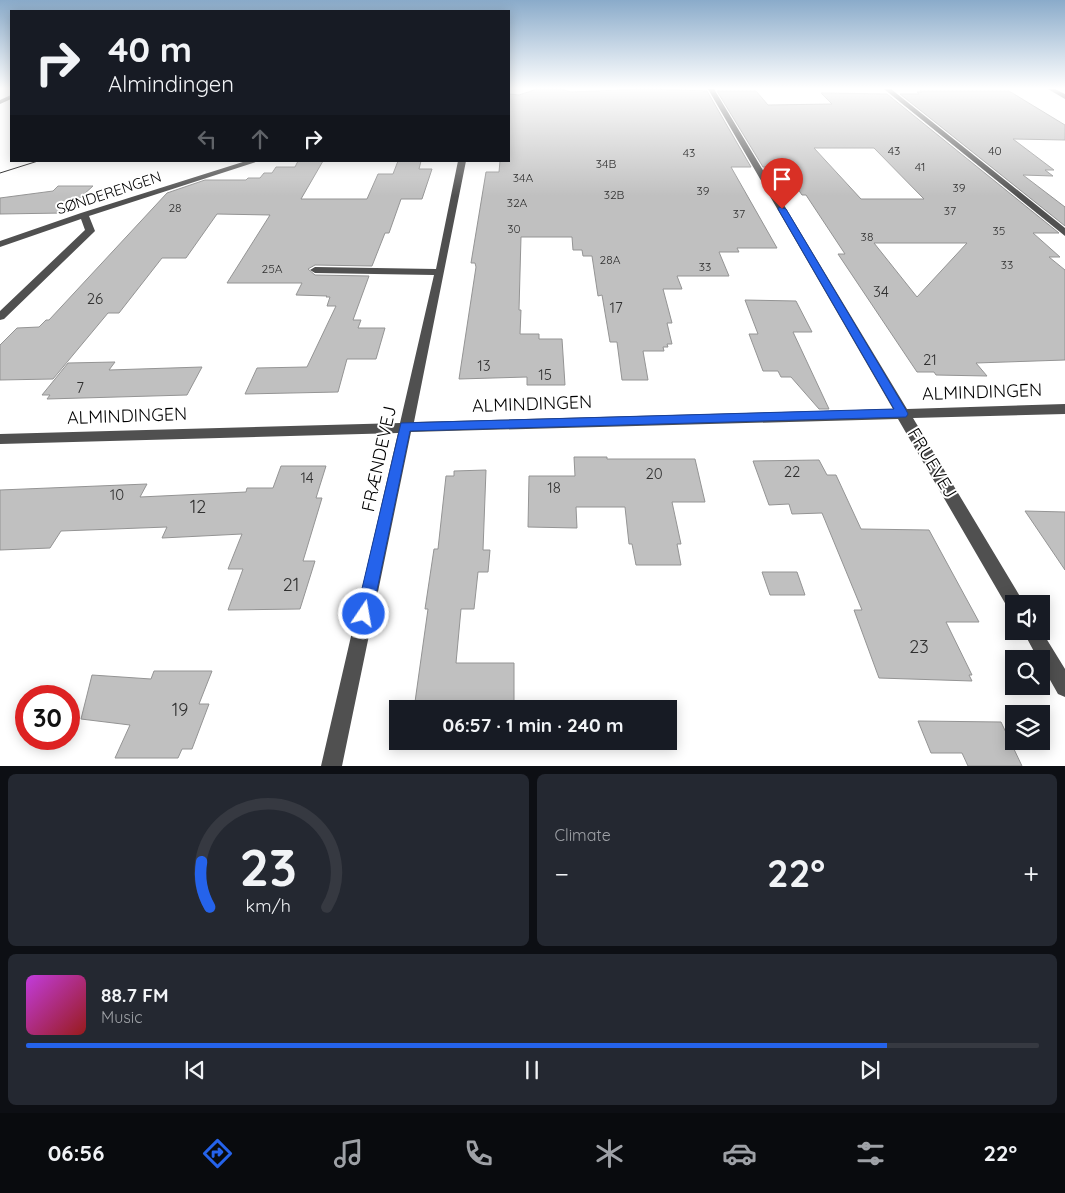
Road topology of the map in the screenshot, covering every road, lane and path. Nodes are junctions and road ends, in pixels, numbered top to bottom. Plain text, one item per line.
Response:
1 (732, 125) edge
2 (931, 125) edge
3 (252, 162) edge
4 (462, 162) edge
5 (84, 215) junction
6 (1065, 233) edge
7 (0, 244) edge
8 (315, 270) dead end
9 (440, 272) junction
10 (0, 317) edge
11 (1065, 409) edge
12 (902, 414) junction
13 (405, 427) junction
14 (0, 439) edge
15 (1011, 595) edge
16 (1037, 640) edge
17 (1065, 687) edge
18 (332, 766) edge

1 - 12 street, FRUEVEJ
2 - 6 street
3 - 5 street, SØNDERENGEN
4 - 9 street, FRÆNDEVEJ
5 - 7 street, SØNDERENGEN
5 - 10 street
8 - 9 street
9 - 13 street, FRÆNDEVEJ
11 - 12 street, ALMINDINGEN
12 - 13 street, ALMINDINGEN
12 - 15 street, FRUEVEJ
13 - 14 street, ALMINDINGEN
13 - 18 street, FRÆNDEVEJ
16 - 17 street

